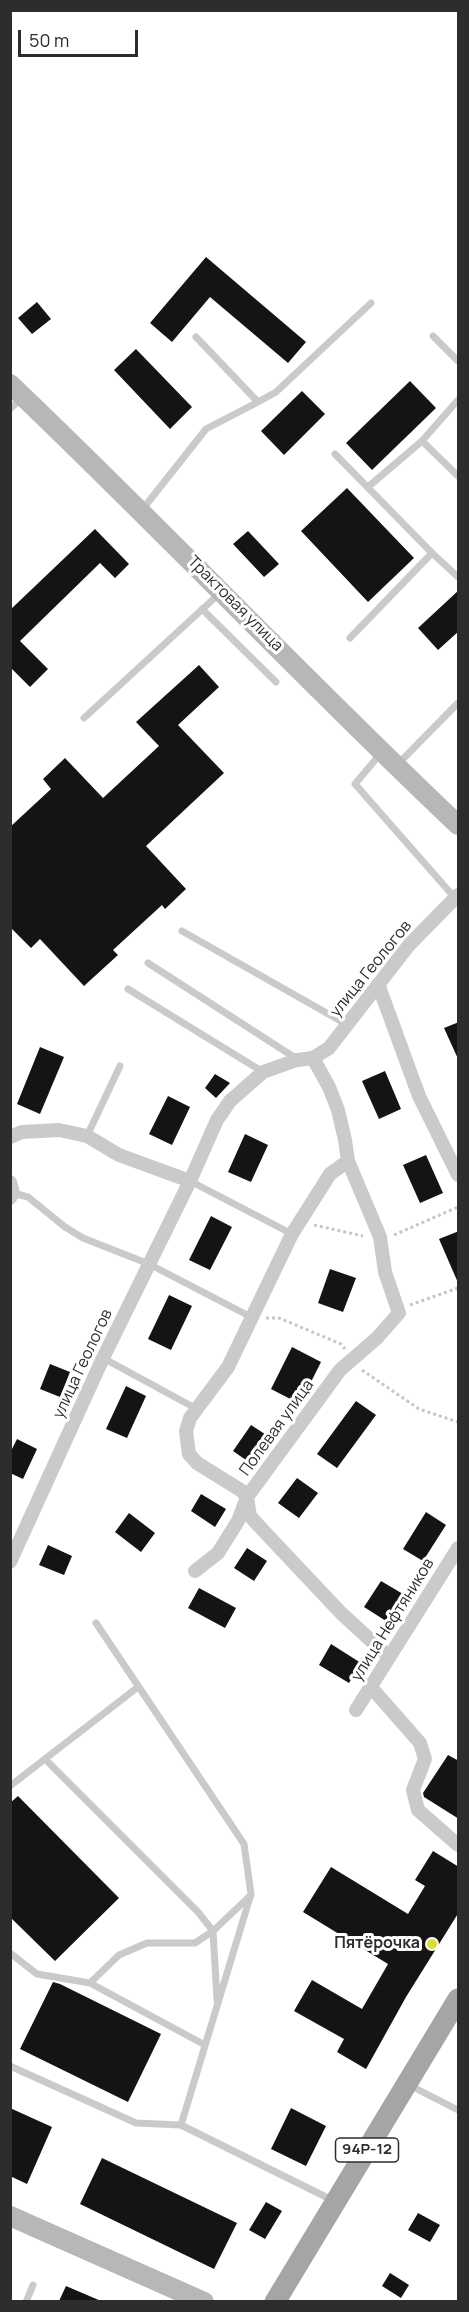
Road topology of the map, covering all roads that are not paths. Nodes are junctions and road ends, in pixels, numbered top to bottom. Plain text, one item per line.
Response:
1 (371, 303) dead end
2 (433, 336) dead end
3 (196, 337) dead end
4 (459, 361) edge
5 (15, 396) edge
6 (459, 400) edge
7 (258, 402) junction
8 (422, 441) junction
9 (334, 454) dead end
10 (459, 476) edge
11 (368, 487) junction
12 (142, 510) junction
13 (432, 554) junction
14 (459, 577) edge
15 (222, 591) junction
16 (202, 609) junction
17 (350, 638) dead end
18 (276, 682) dead end
19 (459, 703) edge
20 (84, 718) dead end
21 (389, 760) junction
22 (459, 825) edge
23 (457, 896) edge
24 (182, 931) dead end
25 (148, 963) dead end
26 (378, 984) junction
27 (128, 989) dead end
28 (346, 1024) junction
29 (313, 1058) junction
30 (297, 1060) junction
31 (120, 1066) dead end
32 (263, 1072) junction
33 (87, 1136) junction
34 (10, 1137) edge
35 (348, 1161) junction
36 (459, 1175) edge
37 (190, 1181) junction
38 (11, 1191) edge
39 (292, 1234) junction
40 (149, 1264) junction
41 (252, 1318) junction
42 (103, 1358) junction
43 (195, 1408) junction
44 (247, 1497) junction
45 (459, 1548) edge
46 (10, 1562) edge
47 (195, 1571) dead end
48 (96, 1623) dead end
49 (389, 1657) junction
50 (370, 1686) junction
51 (138, 1688) junction
52 (356, 1710) dead end
53 (45, 1759) junction
54 (10, 1786) edge
55 (459, 1845) edge
56 (251, 1894) junction
57 (213, 1931) junction
58 (10, 1953) edge
59 (90, 1983) junction
60 (459, 1999) edge
61 (218, 2004) junction
62 (205, 2045) junction
63 (10, 2066) edge
64 (407, 2084) junction
65 (459, 2110) edge
66 (181, 2125) junction
67 (336, 2202) junction
68 (10, 2216) edge
69 (33, 2285) dead end
70 (26, 2301) edge
71 (204, 2301) edge
72 (275, 2301) edge

1 - 7 lane
2 - 4 lane
3 - 7 lane
5 - 12 street, Трактовая улица
6 - 8 lane
7 - 12 lane
8 - 10 lane
8 - 11 lane
9 - 11 lane
11 - 13 lane
12 - 15 street, Трактовая улица
13 - 14 lane
13 - 17 lane
15 - 16 lane
15 - 21 street, Трактовая улица
16 - 18 lane
16 - 20 lane
19 - 21 lane
21 - 22 street, Трактовая улица
21 - 23 lane
23 - 26 street, улица Геологов
24 - 28 lane
25 - 30 lane
26 - 28 street, улица Геологов
26 - 36 street
27 - 32 lane
28 - 29 street, улица Геологов
29 - 30 street, улица Геологов
29 - 35 street
30 - 32 street, улица Геологов
31 - 33 lane
32 - 37 street, улица Геологов
33 - 34 street
33 - 37 street
35 - 39 street
35 - 44 street, Полевая улица
37 - 39 lane
37 - 40 street, улица Геологов
38 - 40 lane
39 - 41 street
40 - 41 lane
40 - 42 street, улица Геологов
41 - 43 street
42 - 43 lane
42 - 46 street, улица Геологов
43 - 44 street
44 - 47 street, Полевая улица
44 - 49 street
45 - 49 street, улица Нефтяников
48 - 51 lane
49 - 50 street, улица Нефтяников
50 - 52 street, улица Нефтяников
50 - 55 street
51 - 53 lane
51 - 56 lane
53 - 54 lane
53 - 57 lane
56 - 57 lane
56 - 61 lane
57 - 59 lane
57 - 61 lane
58 - 59 lane
59 - 62 lane
60 - 64 main road, 94Р-12
61 - 62 lane
62 - 66 lane
63 - 66 lane
64 - 65 lane
64 - 67 main road, 94Р-12
66 - 67 lane
67 - 72 main road, 94Р-12
68 - 71 street
69 - 70 lane

